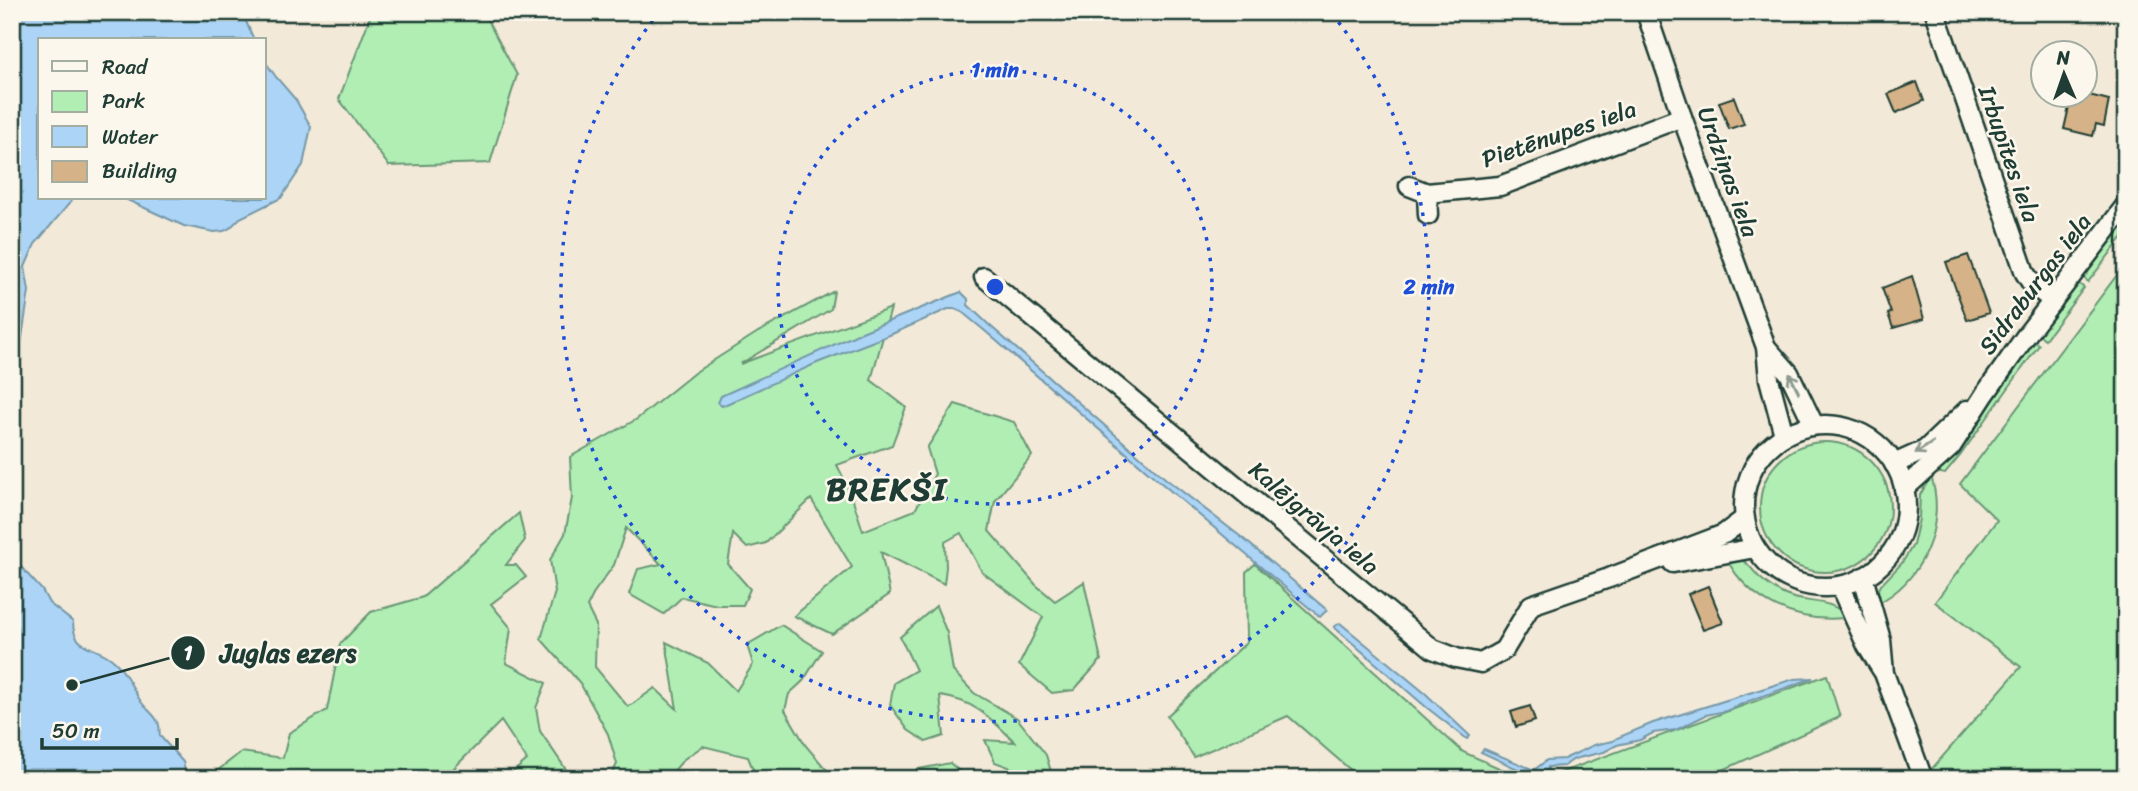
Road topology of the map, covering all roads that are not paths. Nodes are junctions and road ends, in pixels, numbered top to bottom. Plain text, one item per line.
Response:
1 (1646, 12) edge
2 (1935, 12) edge
3 (1682, 117) junction
4 (1409, 186) dead end
5 (1427, 193) junction
6 (2126, 205) edge
7 (1428, 215) dead end
8 (984, 277) dead end
9 (2053, 300) junction
10 (1766, 346) junction
11 (1985, 394) junction
12 (1814, 425) junction
13 (1784, 435) junction
14 (1894, 464) junction
15 (1904, 489) junction
16 (1744, 519) junction
17 (1755, 548) junction
18 (1628, 571) junction
19 (1863, 577) junction
20 (1840, 586) junction
21 (1884, 673) junction
22 (1923, 779) edge

1 - 3 street, Urdziņas iela
2 - 9 street, Irbupītes iela
3 - 5 street, Pietēnupes iela
3 - 10 street, Urdziņas iela
4 - 5 street, Pietēnupes iela
5 - 7 street
6 - 9 street, Sidraburgas iela
8 - 18 street, Kalējgrāvja iela
9 - 11 street, Sidraburgas iela
12 -> 10 street, Urdziņas iela
10 - 13 street, Urdziņas iela
11 -> 14 street, Sidraburgas iela
11 - 15 street, Sidraburgas iela
12 - 13 street
12 - 14 street
13 - 16 street
14 - 15 street
15 - 19 street
16 - 17 street
16 - 18 street, Kalējgrāvja iela
17 - 18 street, Kalējgrāvja iela
17 - 20 street
19 - 20 street
19 - 21 street
20 - 21 street
21 - 22 street

